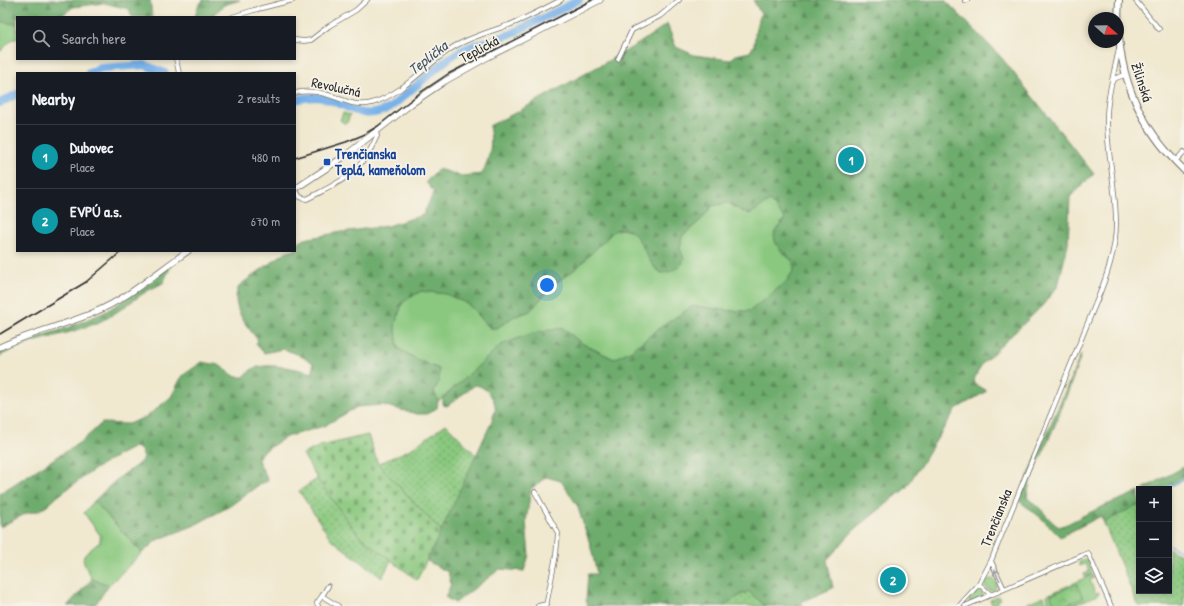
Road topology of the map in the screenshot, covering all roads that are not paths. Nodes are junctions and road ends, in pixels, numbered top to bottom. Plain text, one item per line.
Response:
1 (293, 0) edge
2 (366, 0) edge
3 (561, 0) edge
4 (599, 0) edge
5 (679, 0) edge
6 (1119, 0) edge
7 (1135, 0) edge
8 (1118, 12) edge
9 (235, 16) edge
10 (1159, 29) dead end
11 (296, 40) edge
12 (1119, 48) edge
13 (1120, 48) edge
14 (176, 60) edge
15 (618, 60) dead end
16 (179, 72) edge
17 (1125, 75) junction
18 (1112, 82) junction
19 (296, 93) edge
20 (376, 132) junction
21 (1184, 152) edge
22 (1175, 161) junction
23 (1184, 170) edge
24 (296, 188) edge
25 (296, 191) edge
26 (186, 252) edge
27 (0, 347) edge
28 (535, 492) dead end
29 (991, 561) junction
30 (979, 584) junction
31 (328, 586) dead end
32 (1004, 589) junction
33 (991, 595) junction
34 (322, 596) junction
35 (547, 605) edge
36 (318, 606) edge
37 (338, 606) edge
38 (538, 606) edge
39 (959, 606) edge
40 (965, 606) edge
41 (1111, 606) edge

1 - 9 street
2 - 11 street
3 - 19 street, Revolučná
4 - 20 main road, Teplická
5 - 15 street
6 - 8 main road, Žilinská
7 - 10 street
12 - 18 street, Trenčianska
13 - 17 main road, Žilinská
14 - 16 street
17 - 18 street
17 - 22 main road, Žilinská
18 - 29 street, Trenčianska
20 - 24 main road, Teplická
20 - 25 street, Teplická
21 - 22 street
22 - 23 main road, Žilinská
26 - 27 main road
28 - 35 street
29 - 30 street, Trenčianska
32 -> 29 street
30 - 33 street
30 - 39 street, Trenčianska
31 - 34 street
32 - 33 street
32 - 41 street
33 - 40 street
34 - 36 street
34 - 37 street
35 - 38 street

